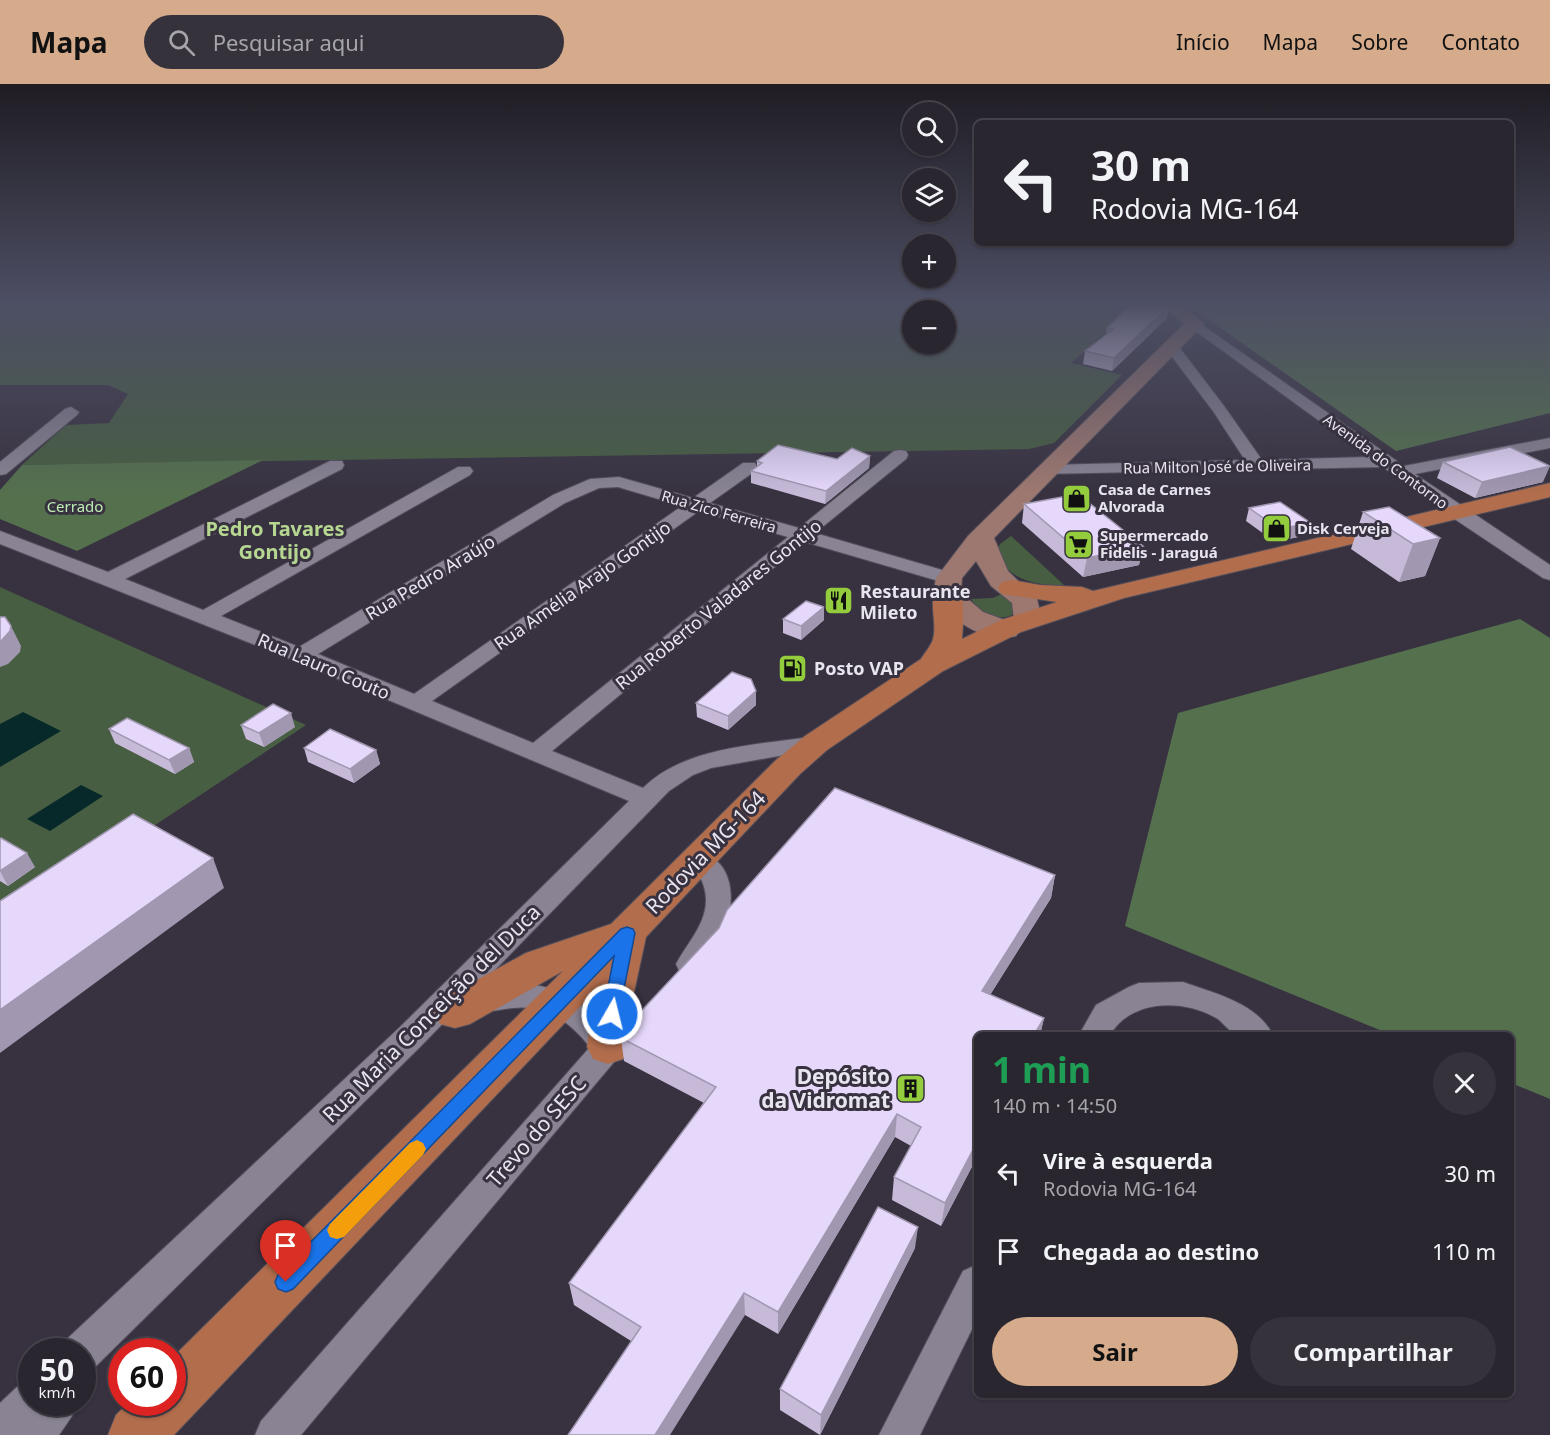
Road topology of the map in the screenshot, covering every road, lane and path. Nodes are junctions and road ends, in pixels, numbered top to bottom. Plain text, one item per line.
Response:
1 (1148, 367) edge
2 (1187, 367) edge
3 (1256, 367) edge
4 (71, 412) dead end
5 (1550, 442) edge
6 (900, 455) dead end
7 (336, 465) dead end
8 (1257, 465) junction
9 (750, 467) dead end
10 (1394, 467) junction
11 (0, 470) edge
12 (1048, 470) junction
13 (464, 471) dead end
14 (1550, 490) edge
15 (559, 499) joint
16 (697, 504) junction
17 (1456, 512) junction
18 (802, 535) junction
19 (0, 537) edge
20 (981, 537) junction
21 (1550, 574) edge
22 (110, 579) junction
23 (948, 585) junction
24 (1007, 585) junction
25 (1116, 592) junction
26 (205, 617) junction
27 (1017, 625) junction
28 (302, 655) junction
29 (932, 665) junction
30 (414, 704) junction
31 (816, 743) junction
32 (536, 753) junction
33 (647, 799) junction
34 (697, 859) junction
35 (627, 933) junction
36 (671, 983) edge
37 (561, 1002) junction
38 (455, 1012) junction
39 (639, 1015) edge
40 (1096, 1032) edge
41 (1254, 1032) edge
42 (608, 1047) junction
43 (363, 1082) junction
44 (974, 1287) edge
45 (129, 1306) junction
46 (96, 1338) edge
47 (96, 1350) edge
48 (186, 1383) edge
49 (18, 1413) edge
50 (48, 1416) edge
51 (154, 1416) edge
52 (0, 1430) edge
53 (35, 1435) edge
54 (136, 1435) edge
55 (275, 1435) edge
56 (899, 1435) edge

1 - 12 main road
2 - 8 street
3 - 10 street, Avenida do Contorno
4 - 11 street
5 - 10 street, Rua Milton José de Oliveira
6 - 18 street, Rua Roberto Valadares Gontijo
7 - 22 street
8 - 10 street, Rua Milton José de Oliveira
8 - 12 street, Rua Milton José de Oliveira
9 - 16 street, Rua Amélia Arajo Gontijo
10 - 17 street, Avenida do Contorno
12 - 20 main road
13 - 26 street
14 - 17 main road
15 - 16 street, Rua Zico Ferreira
15 - 28 street, Rua Pedro Araújo
16 - 18 street, Rua Zico Ferreira
16 - 30 street, Rua Amélia Arajo Gontijo
17 - 21 street, Avenida do Contorno
17 - 25 main road
18 - 23 street, Rua Zico Ferreira
18 - 32 street, Rua Roberto Valadares Gontijo
19 - 22 street, Rua Lauro Couto
20 - 23 main road
20 - 24 main road
22 - 26 street, Rua Lauro Couto
23 - 24 main road
23 - 27 main road
23 - 29 main road
24 - 25 main road
24 - 27 main road
25 - 27 main road, Rodovia MG-164
26 - 28 street, Rua Lauro Couto
27 - 29 main road, Rodovia MG-164
28 - 30 street, Rua Lauro Couto
29 - 31 main road, Rodovia MG-164
30 - 32 street, Rua Lauro Couto
31 - 33 street, Rua Maria Conceição del Duca
31 - 34 main road, Rodovia MG-164
32 - 33 street, Rua Lauro Couto
33 - 43 street, Rua Maria Conceição del Duca
34 - 35 main road, Rodovia MG-164
34 - 36 street
35 - 37 main road, Rodovia MG-164
35 - 38 main road
35 - 42 main road
37 - 38 street
37 - 42 street
37 - 48 main road, Rodovia MG-164
38 - 43 street
39 - 42 street, Trevo do SESC
40 - 41 street
42 - 55 street, Trevo do SESC
43 - 45 street, Rua Maria Conceição del Duca
44 - 56 street
45 - 46 street, Rua Maria Conceição del Duca
45 - 47 street
49 - 52 street
50 - 53 street
51 - 54 main road

